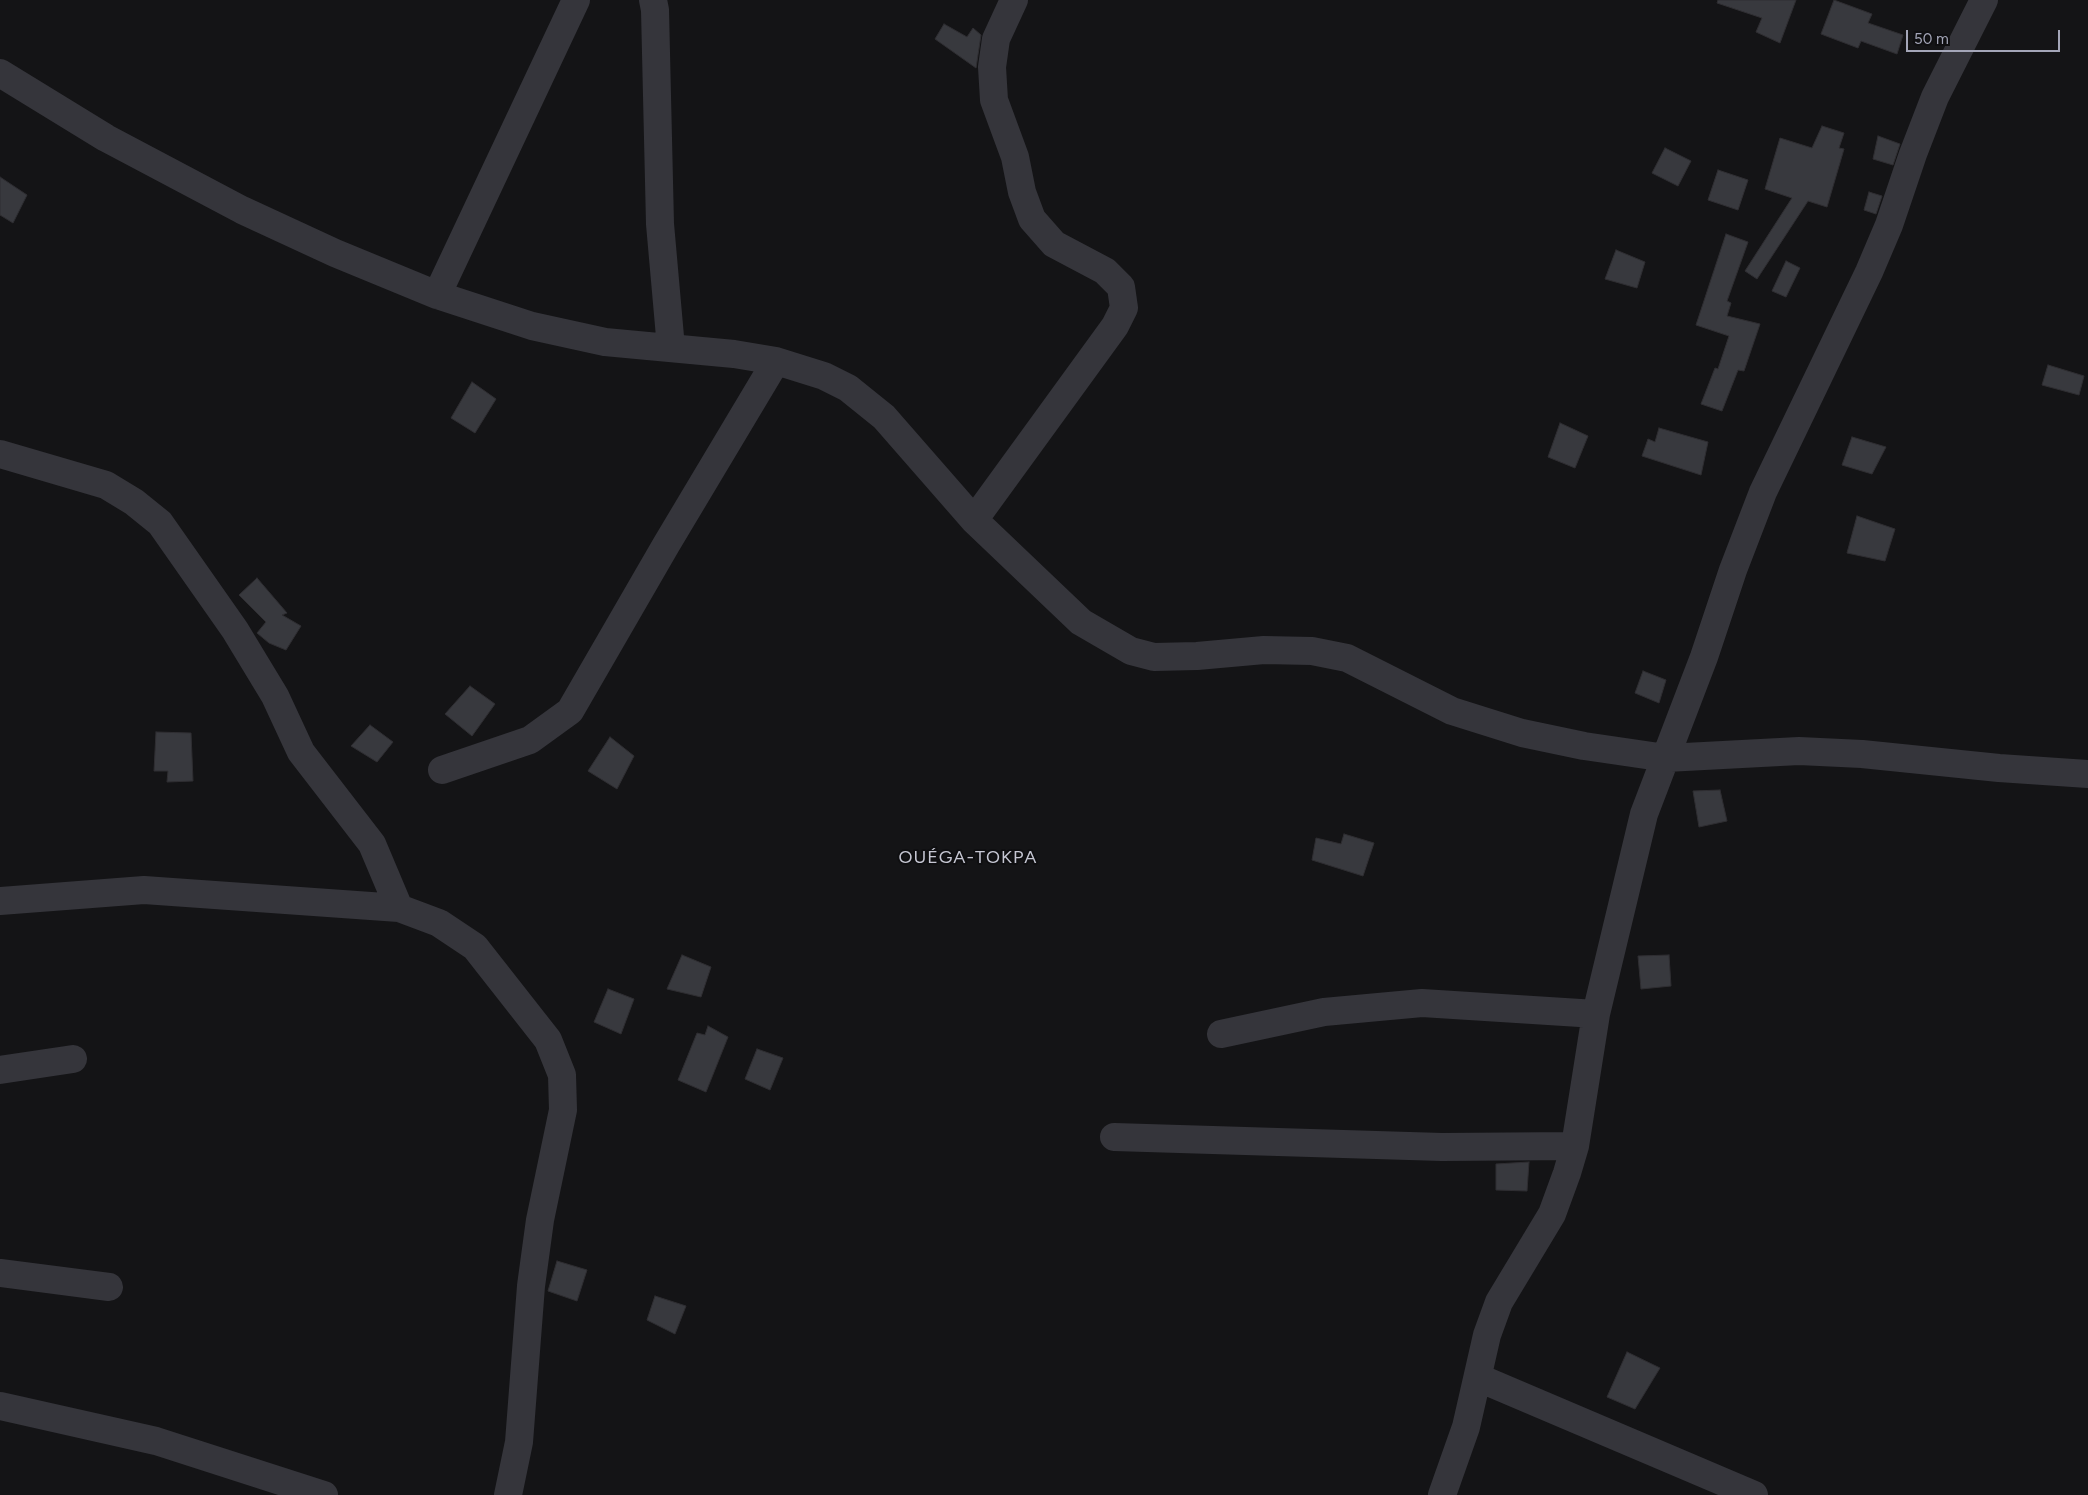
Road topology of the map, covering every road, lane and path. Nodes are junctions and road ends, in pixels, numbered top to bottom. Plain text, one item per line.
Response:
1 (576, 0) edge
2 (653, 0) edge
3 (1014, 0) edge
4 (1984, 0) edge
5 (0, 73) edge
6 (437, 295) junction
7 (671, 348) junction
8 (776, 361) junction
9 (0, 454) edge
10 (974, 520) junction
11 (1666, 758) junction
12 (442, 770) dead end
13 (2088, 774) edge
14 (0, 901) edge
15 (399, 908) junction
16 (1596, 1014) junction
17 (1221, 1034) dead end
18 (73, 1059) dead end
19 (0, 1070) edge
20 (1114, 1137) dead end
21 (1575, 1146) junction
22 (0, 1273) edge
23 (108, 1287) dead end
24 (1479, 1378) junction
25 (0, 1406) edge
26 (314, 1494) edge
27 (508, 1495) edge
28 (1442, 1495) edge
29 (1754, 1495) edge

1 - 6 street
2 - 7 street
3 - 10 street
4 - 11 street
5 - 6 street
6 - 7 street
7 - 8 street
8 - 10 street
8 - 12 street
9 - 15 street
10 - 11 street
11 - 13 street
11 - 16 street
14 - 15 street
15 - 27 street
16 - 17 street
16 - 21 street
18 - 19 street
20 - 21 street
21 - 24 street
22 - 23 street
24 - 28 street
24 - 29 street
25 - 26 street

